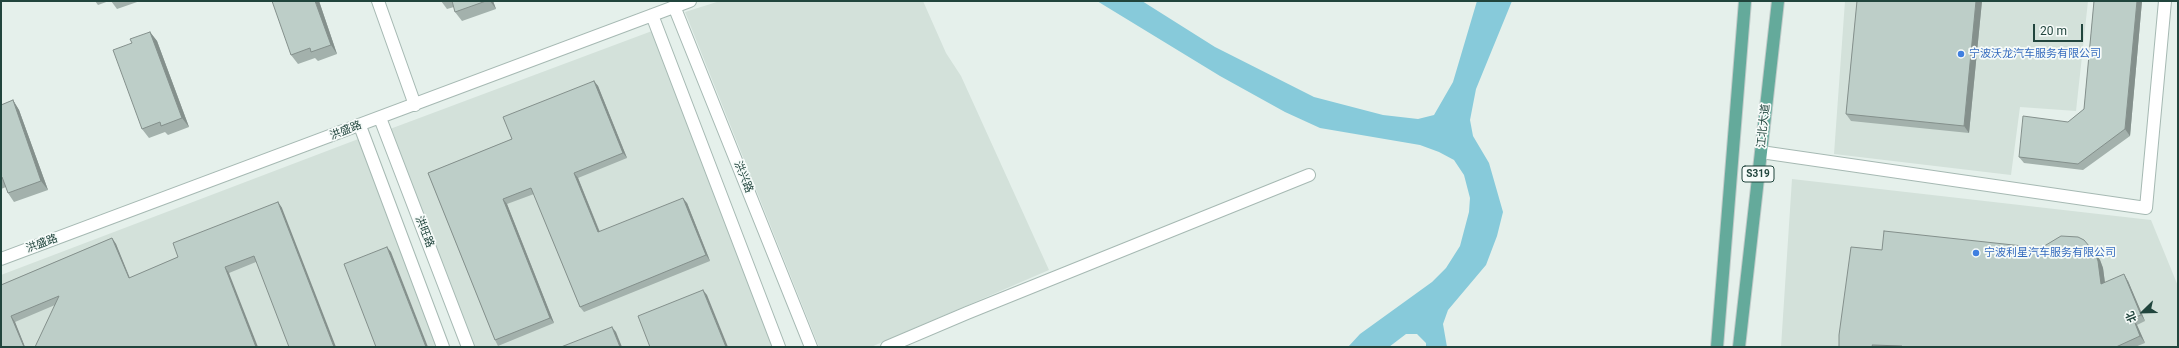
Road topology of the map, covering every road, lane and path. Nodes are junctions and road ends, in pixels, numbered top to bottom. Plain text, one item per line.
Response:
1 (378, 1) edge
2 (690, 1) edge
3 (1745, 1) edge
4 (1778, 1) edge
5 (2164, 1) edge
6 (674, 6) junction
7 (652, 15) junction
8 (415, 105) junction
9 (380, 118) junction
10 (360, 126) junction
11 (1761, 152) junction
12 (1308, 175) dead end
13 (1, 259) edge
14 (443, 347) edge
15 (468, 347) edge
16 (779, 347) edge
17 (811, 347) edge
18 (887, 347) edge
19 (1717, 347) edge
20 (1739, 347) edge

1 - 8 street
2 - 6 street, 洪盛路
3 - 19 main road, S319
4 - 11 main road, 江北大道 / S319
5 - 11 street
6 - 7 street, 洪盛路
6 - 17 street, 洪兴路
7 - 8 street, 洪盛路
7 - 16 street
8 - 9 street, 洪盛路
9 - 10 street, 洪盛路
9 - 15 street, 洪旺路
10 - 13 street, 洪盛路
10 - 14 street, 洪旺路
11 - 20 main road, 江北大道 / S319
12 - 18 street

